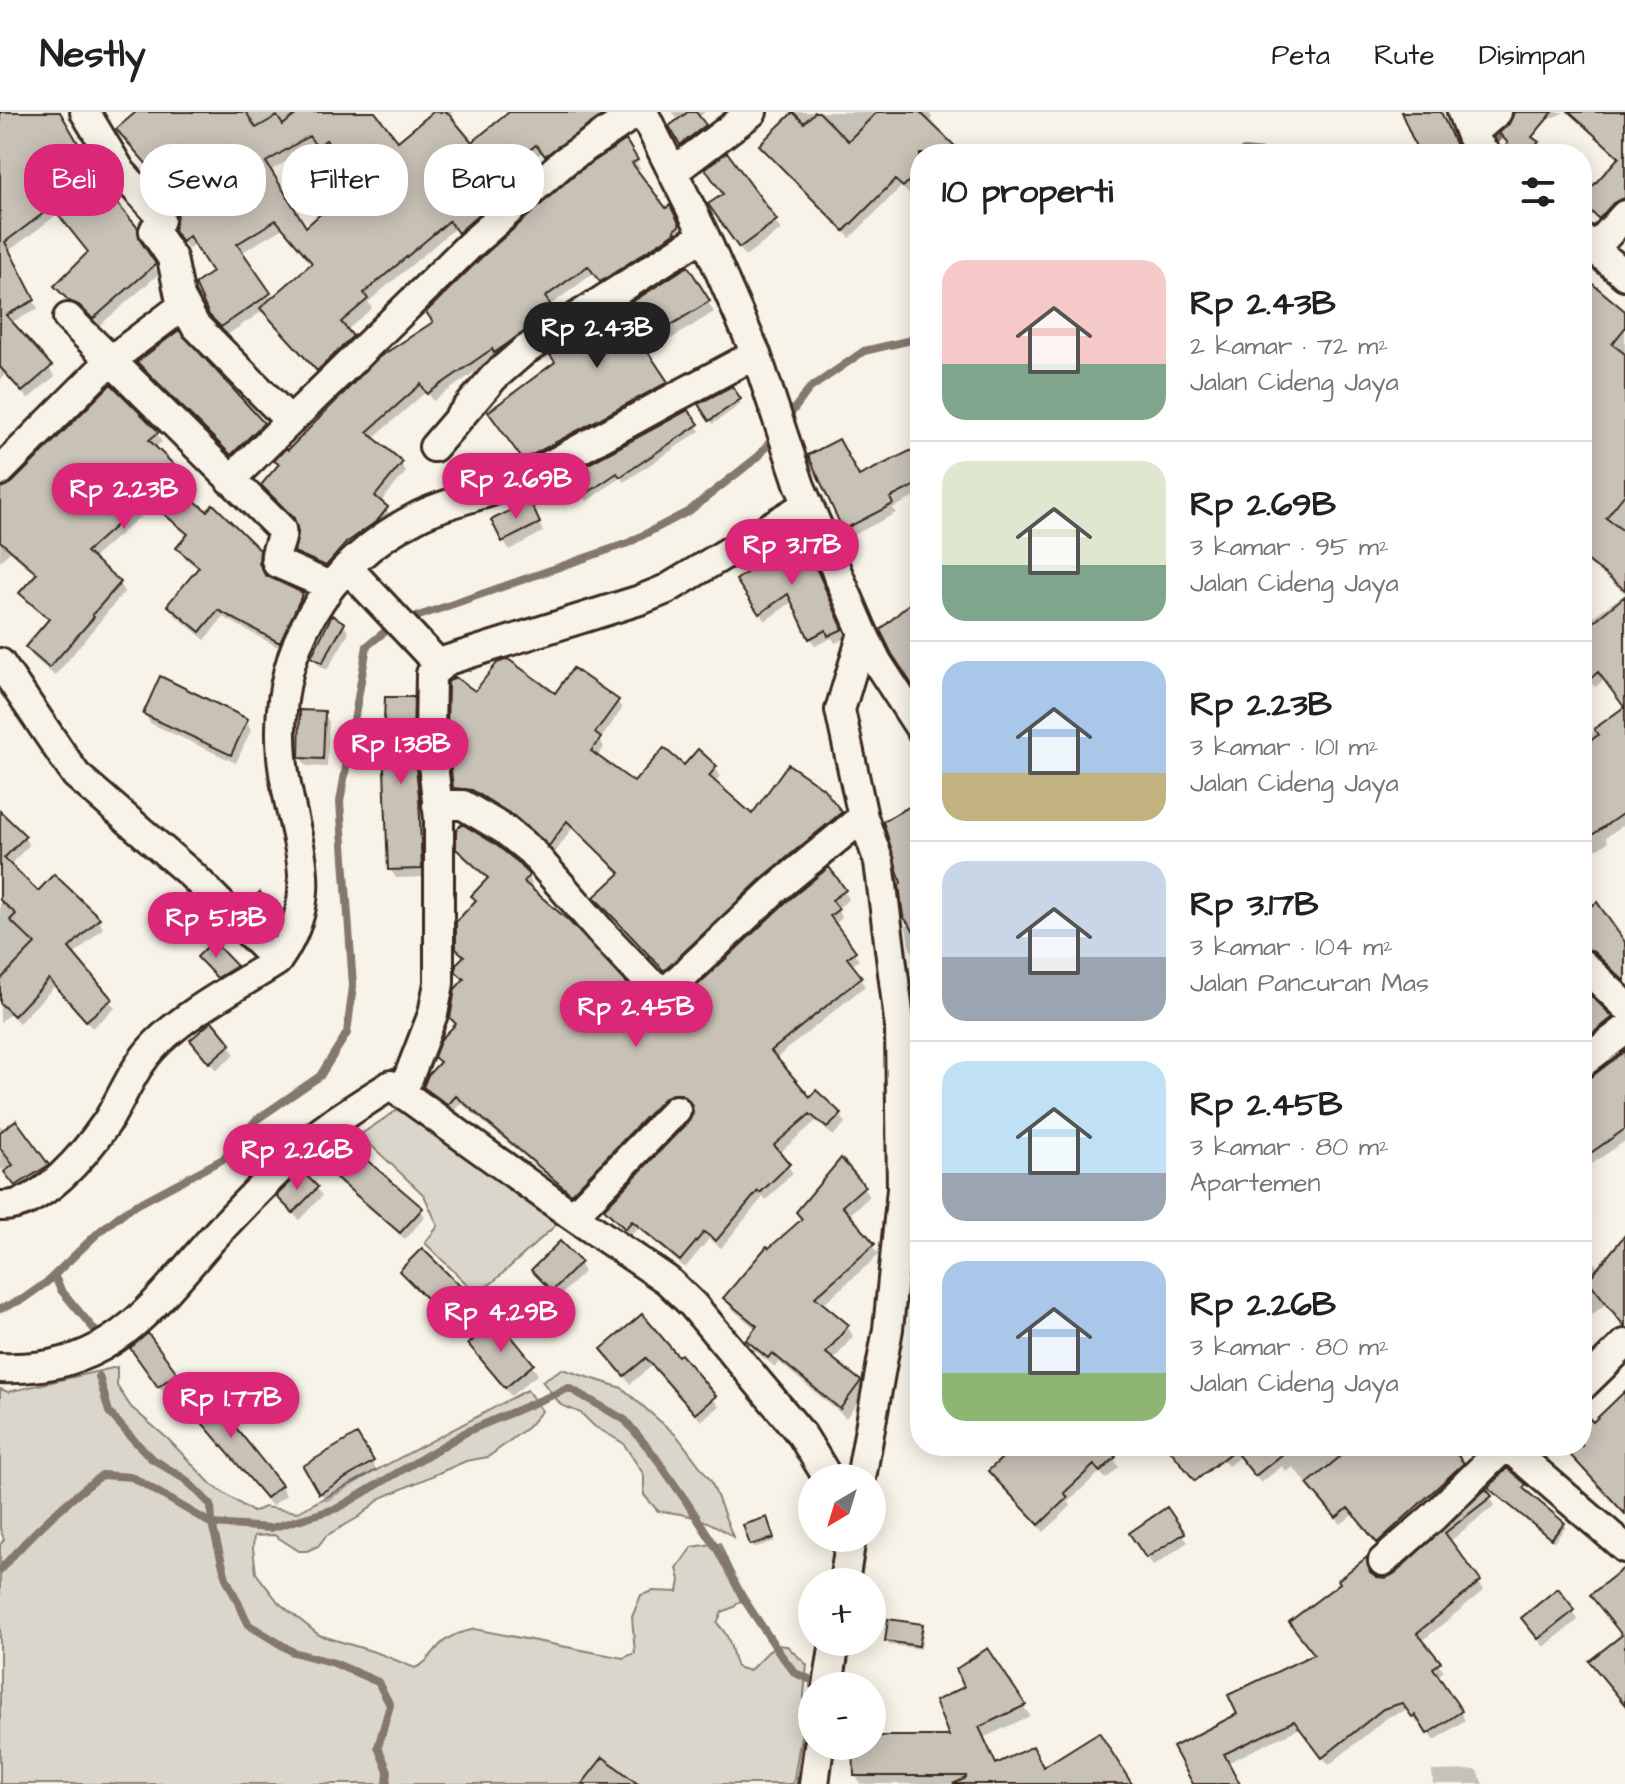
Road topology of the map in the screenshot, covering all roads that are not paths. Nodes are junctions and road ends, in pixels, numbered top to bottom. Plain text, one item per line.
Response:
1 (85, 112) edge
2 (640, 112) edge
3 (752, 112) edge
4 (1497, 112) edge
5 (1472, 133) edge
6 (674, 171) junction
7 (1625, 215) edge
8 (704, 235) junction
9 (1592, 241) edge
10 (1592, 247) edge
11 (1625, 275) edge
12 (184, 305) junction
13 (68, 318) dead end
14 (111, 360) junction
15 (759, 360) junction
16 (290, 421) junction
17 (434, 447) dead end
18 (0, 471) edge
19 (230, 480) junction
20 (808, 504) junction
21 (338, 577) junction
22 (863, 633) junction
23 (0, 663) edge
24 (440, 666) junction
25 (910, 713) edge
26 (437, 805) junction
27 (863, 817) junction
28 (277, 961) junction
29 (1592, 974) edge
30 (1625, 1005) edge
31 (1625, 1030) edge
32 (1592, 1055) edge
33 (402, 1094) junction
34 (676, 1110) dead end
35 (0, 1206) edge
36 (573, 1216) junction
37 (1625, 1344) edge
38 (0, 1368) edge
39 (1592, 1376) edge
40 (1504, 1456) edge
41 (1522, 1456) edge
42 (820, 1464) edge
43 (864, 1464) edge
44 (1625, 1548) edge
45 (1383, 1561) dead end
46 (817, 1760) edge
47 (814, 1784) edge

1 - 12 street
2 - 6 street
2 - 16 street
3 - 6 street
4 - 5 street
6 - 8 street
7 - 9 street
8 - 15 street
8 - 17 street
10 - 11 street
12 - 14 street
12 - 16 street
13 - 14 street
14 - 18 street
14 - 19 street
15 - 20 street
15 - 21 street
16 - 19 street
19 - 21 street
20 - 22 street
20 - 24 street
21 - 24 street
21 - 28 street
22 - 25 street
22 - 27 street
23 - 28 street
24 - 26 street
26 - 27 street
26 - 33 street
27 - 43 street
28 - 35 street
29 - 30 street
31 - 32 street
33 - 36 street
33 - 38 street
34 - 36 street
36 - 42 street
37 - 39 street
40 - 45 street
41 - 44 street
46 - 47 street

